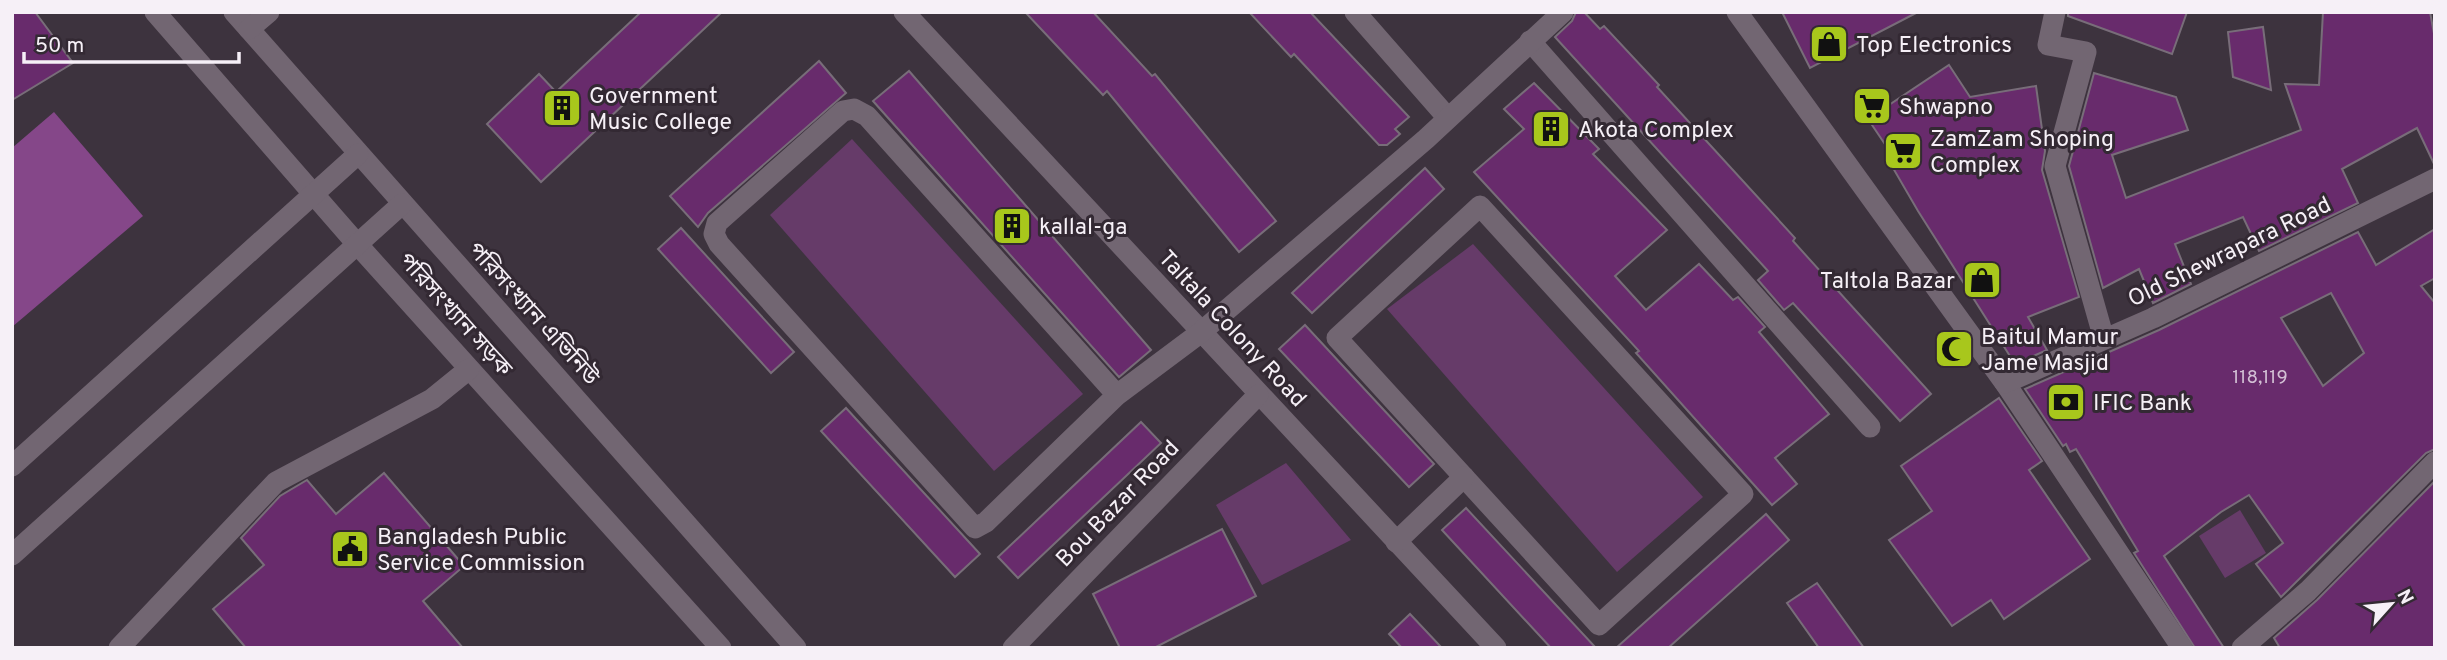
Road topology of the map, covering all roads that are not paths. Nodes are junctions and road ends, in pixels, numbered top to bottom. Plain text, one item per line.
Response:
1 (155, 12) edge
2 (234, 12) edge
3 (269, 12) edge
4 (904, 12) edge
5 (1355, 12) edge
6 (1563, 12) edge
7 (1737, 12) edge
8 (2055, 12) edge
9 (249, 29) junction
10 (1530, 41) junction
11 (1447, 117) junction
12 (358, 154) junction
13 (2435, 179) edge
14 (313, 195) junction
15 (402, 204) junction
16 (357, 244) junction
17 (1200, 333) junction
18 (2104, 339) junction
19 (469, 369) junction
20 (2005, 383) junction
21 (1117, 395) junction
22 (1258, 395) junction
23 (1870, 427) dead end
24 (2435, 462) edge
25 (12, 466) edge
26 (1464, 477) junction
27 (1396, 542) junction
28 (12, 555) edge
29 (119, 648) edge
30 (722, 648) edge
31 (796, 648) edge
32 (1013, 648) edge
33 (1496, 648) edge
34 (2182, 648) edge
35 (2242, 648) edge

1 - 14 street, পরিসংখ্যান সড়ক
2 - 9 street, পরিসংখ্যান এভিনিউ
3 - 9 street
4 - 17 street, Taltala Colony Road
5 - 11 street
6 - 10 street
7 - 20 street
8 - 18 street
9 - 12 street, পরিসংখ্যান এভিনিউ
10 - 11 street
10 - 23 street
11 - 17 street
12 - 14 street
12 - 15 street, পরিসংখ্যান এভিনিউ
13 - 18 street, Old Shewrapara Road
14 - 16 street, পরিসংখ্যান সড়ক
14 - 25 street
15 - 16 street
15 - 31 street, পরিসংখ্যান এভিনিউ
16 - 19 street, পরিসংখ্যান সড়ক
16 - 28 street
17 - 21 street
17 - 22 street, Taltala Colony Road
18 - 20 street, Old Shewrapara Road
19 - 29 street
19 - 30 street, পরিসংখ্যান সড়ক
20 - 34 street
21 - 21 street
22 - 27 street, Taltala Colony Road
22 - 32 street, Bou Bazar Road
24 - 35 street
26 - 26 street
26 - 27 street
27 - 33 street, Taltala Colony Road

